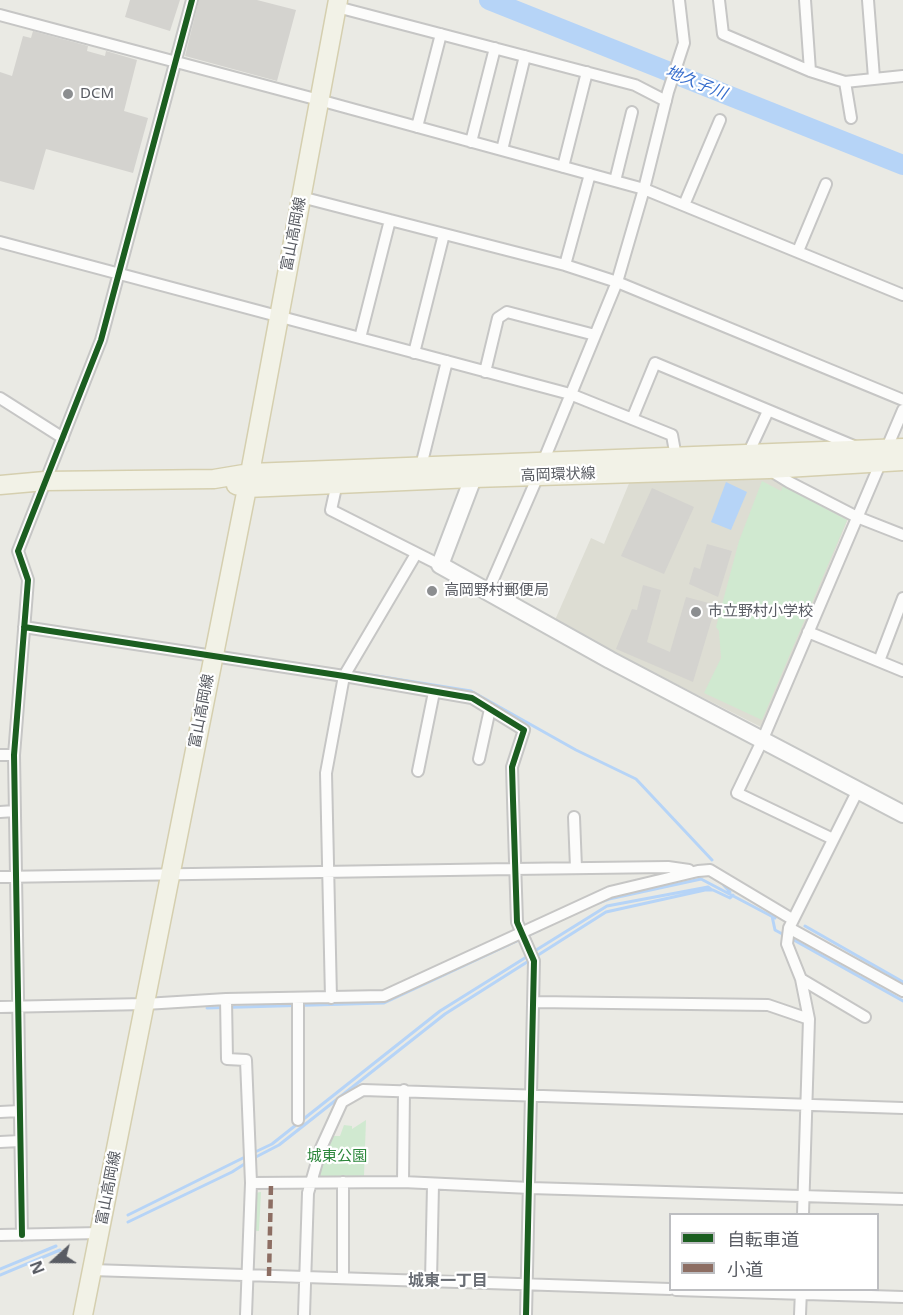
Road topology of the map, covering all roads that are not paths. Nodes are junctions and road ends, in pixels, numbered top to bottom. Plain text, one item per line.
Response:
1 (192, 0) edge
2 (678, 0) edge
3 (719, 0) edge
4 (805, 0) edge
5 (868, 0) edge
6 (337, 4) edge
7 (0, 15) edge
8 (441, 34) junction
9 (495, 48) junction
10 (525, 56) junction
11 (176, 62) junction
12 (810, 71) junction
13 (587, 72) junction
14 (903, 76) edge
15 (874, 78) junction
16 (845, 82) junction
17 (667, 96) junction
18 (320, 100) junction
19 (632, 112) dead end
20 (851, 118) dead end
21 (720, 120) dead end
22 (417, 127) junction
23 (471, 141) junction
24 (502, 150) junction
25 (563, 167) junction
26 (590, 174) junction
27 (615, 181) junction
28 (826, 184) dead end
29 (644, 189) junction
30 (301, 197) junction
31 (684, 205) junction
32 (390, 220) junction
33 (444, 234) junction
34 (0, 242) edge
35 (798, 251) junction
36 (565, 265) junction
37 (119, 275) junction
38 (617, 282) junction
39 (903, 294) edge
40 (278, 316) junction
41 (595, 335) junction
42 (360, 338) junction
43 (414, 352) junction
44 (447, 361) junction
45 (485, 372) junction
46 (570, 394) junction
47 (0, 398) edge
48 (903, 400) edge
49 (903, 410) edge
50 (768, 411) junction
51 (632, 419) junction
52 (63, 438) junction
53 (861, 450) junction
54 (890, 453) edge
55 (748, 454) junction
56 (676, 458) junction
57 (903, 461) edge
58 (421, 466) junction
59 (541, 469) junction
60 (769, 469) junction
61 (472, 471) junction
62 (248, 480) junction
63 (45, 482) junction
64 (337, 483) junction
65 (0, 485) edge
66 (857, 517) junction
67 (903, 535) edge
68 (416, 554) junction
69 (440, 565) junction
70 (488, 591) junction
71 (903, 598) edge
72 (24, 627) junction
73 (808, 632) junction
74 (213, 657) junction
75 (879, 661) junction
76 (903, 671) edge
77 (346, 673) junction
78 (434, 692) junction
79 (490, 709) junction
80 (762, 741) junction
81 (0, 755) edge
82 (14, 755) junction
83 (479, 759) dead end
84 (418, 771) dead end
85 (858, 790) junction
86 (15, 811) junction
87 (0, 812) edge
88 (903, 814) edge
89 (574, 817) dead end
90 (833, 839) junction
91 (576, 868) junction
92 (513, 869) junction
93 (698, 871) junction
94 (328, 873) junction
95 (170, 875) junction
96 (0, 877) edge
97 (18, 877) junction
98 (790, 923) junction
99 (526, 944) junction
100 (801, 979) junction
101 (903, 991) edge
102 (298, 998) junction
103 (332, 998) junction
104 (535, 1002) junction
105 (145, 1004) junction
106 (226, 1004) junction
107 (0, 1007) edge
108 (19, 1007) junction
109 (865, 1017) dead end
110 (809, 1018) junction
111 (404, 1090) junction
112 (532, 1095) junction
113 (807, 1105) junction
114 (903, 1108) edge
115 (20, 1111) junction
116 (0, 1112) edge
117 (298, 1120) dead end
118 (20, 1141) junction
119 (0, 1142) edge
120 (311, 1182) junction
121 (343, 1182) junction
122 (403, 1182) junction
123 (251, 1183) junction
124 (434, 1185) junction
125 (530, 1188) junction
126 (803, 1196) junction
127 (903, 1200) edge
128 (803, 1213) edge
129 (100, 1233) junction
130 (0, 1235) edge
131 (22, 1235) junction
132 (92, 1270) junction
133 (247, 1275) junction
134 (304, 1277) junction
135 (343, 1278) junction
136 (431, 1281) junction
137 (526, 1285) junction
138 (669, 1289) edge
139 (738, 1291) edge
140 (801, 1292) edge
141 (903, 1297) edge
142 (83, 1315) edge
143 (246, 1315) edge
144 (304, 1315) edge
145 (526, 1315) edge
146 (800, 1315) edge

1 - 11 street
2 - 17 street
3 - 12 street
4 - 12 street
5 - 15 street
6 - 8 street
6 - 18 main road, 富山高岡線
7 - 11 street
8 - 9 street
8 - 22 street
9 - 10 street
9 - 23 street
10 - 13 street
10 - 24 street
11 - 18 street
11 - 37 street
12 - 16 street
13 - 17 street
13 - 25 street
14 - 15 street
15 - 16 street
16 - 20 street
17 - 29 street
18 - 22 street
18 - 30 main road, 富山高岡線
19 - 27 street
21 - 31 street
22 - 23 street
23 - 24 street
24 - 25 street
25 - 26 street
26 - 27 street
26 - 36 street
27 - 29 street
28 - 35 street
29 - 31 street
29 - 38 street
30 - 32 street
30 - 40 main road, 富山高岡線
31 - 35 street
32 - 33 street
32 - 42 street
33 - 36 street
33 - 43 street
34 - 37 street
35 - 39 street
36 - 38 street
37 - 40 street
37 - 52 street
38 - 41 street
38 - 48 street
40 - 42 street
40 - 62 main road, 富山高岡線
41 - 45 street
41 - 46 street
42 - 43 street
43 - 44 street
44 - 45 street
44 - 58 street
45 - 46 street
46 - 51 street
46 - 59 street
47 - 52 street
49 - 54 street
50 - 51 street
50 - 53 street
50 - 55 street
51 - 56 street
52 - 63 street
53 - 54 main road, 高岡環状線
53 - 55 main road, 高岡環状線
54 - 57 main road, 高岡環状線
54 - 60 main road, 高岡環状線
54 - 66 street
55 - 56 main road, 高岡環状線
56 - 59 main road, 高岡環状線
58 - 61 main road, 高岡環状線
58 - 62 main road, 高岡環状線
59 - 60 main road, 高岡環状線
59 - 61 main road, 高岡環状線
59 - 70 street
60 - 66 street
61 - 64 main road, 高岡環状線
61 - 69 street
62 - 63 main road, 高岡環状線
62 - 64 main road, 高岡環状線
62 - 74 main road, 富山高岡線
63 - 65 main road, 高岡環状線
63 - 72 street
64 - 68 street
66 - 67 street
66 - 73 street
68 - 69 street
68 - 77 street
69 - 70 street
70 - 80 street
71 - 75 street
72 - 74 street
72 - 82 street
73 - 75 street
73 - 80 street
74 - 77 street
74 - 95 main road, 富山高岡線
75 - 76 street
77 - 78 street
77 - 94 street
78 - 79 street
78 - 84 street
79 - 83 street
79 - 92 street
80 - 85 street
80 - 90 street
81 - 82 street
82 - 86 street
85 - 88 street
85 - 90 street
86 - 87 street
86 - 97 street
89 - 91 street
90 - 98 street
91 - 92 street
91 - 93 street
92 - 94 street
92 - 99 street
93 - 98 street
93 - 99 street
94 - 95 street
94 - 103 street
95 - 97 street
95 - 105 main road, 富山高岡線
96 - 97 street
97 - 108 street
98 - 100 street
98 - 101 street
99 - 103 street
99 - 104 street
100 - 109 street
100 - 110 street
102 - 103 street
102 - 106 street
102 - 117 street
104 - 110 street
104 - 112 street
105 - 106 street
105 - 108 street
105 - 129 main road, 富山高岡線
106 - 123 street
107 - 108 street
108 - 115 street
110 - 113 street
111 - 112 street
111 - 120 street
111 - 122 street
112 - 113 street
112 - 125 street
113 - 114 street
113 - 126 street
115 - 116 street
115 - 118 street
118 - 119 street
118 - 131 street
120 - 121 street
120 - 123 street
120 - 134 street
121 - 122 street
121 - 135 street
122 - 124 street
123 - 133 street
124 - 125 street
124 - 136 street
125 - 126 street
125 - 137 street
126 - 127 street
126 - 128 street
129 - 131 street
129 - 132 main road, 富山高岡線
130 - 131 street
132 - 133 street
132 - 142 main road, 富山高岡線
133 - 134 street
133 - 143 street
134 - 135 street
134 - 144 street
135 - 136 street
136 - 137 street
137 - 138 street
137 - 145 street
139 - 140 street
140 - 141 street
140 - 146 street

